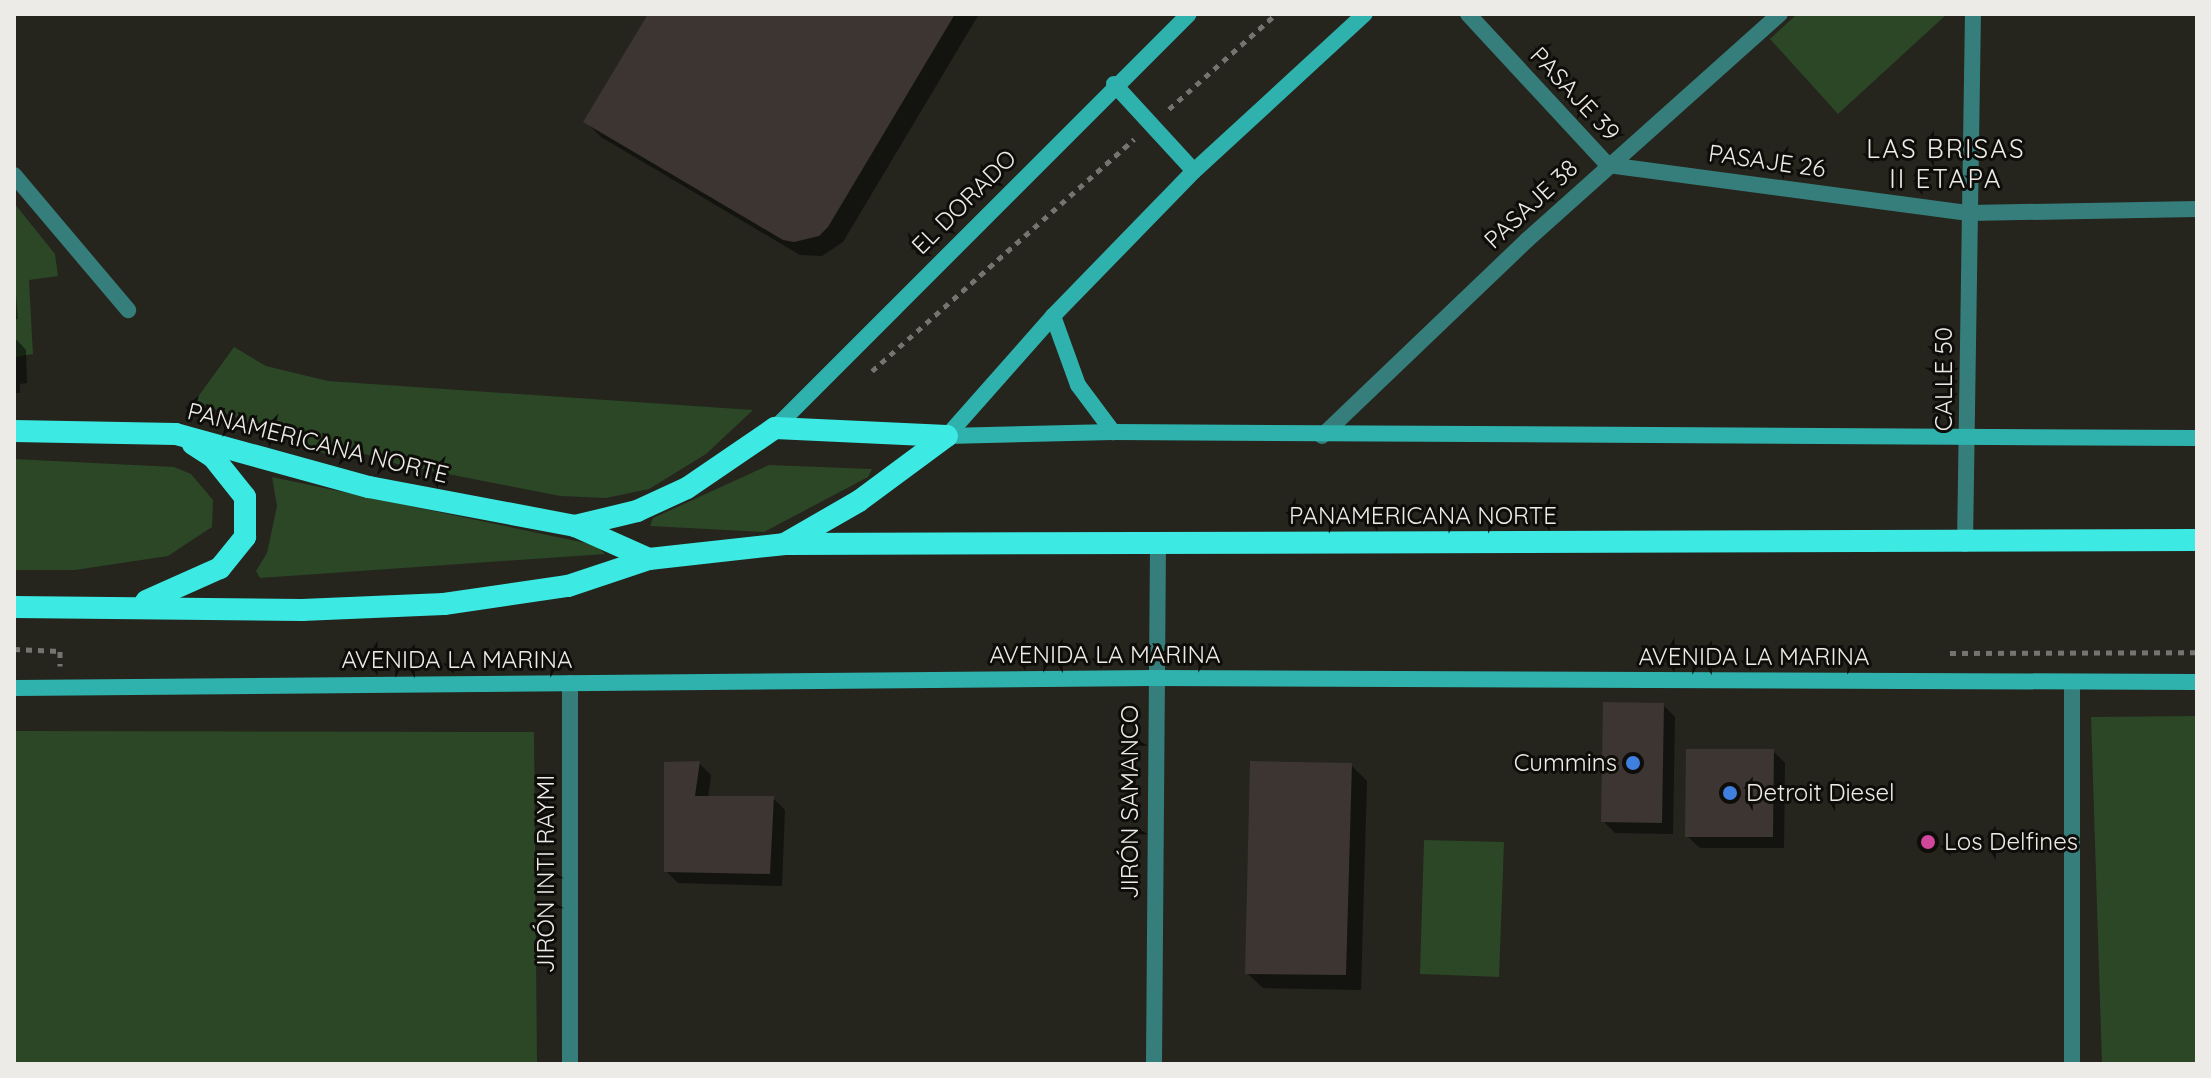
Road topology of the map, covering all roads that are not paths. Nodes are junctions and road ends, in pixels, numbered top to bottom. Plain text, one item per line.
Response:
1 (1189, 14) edge
2 (1365, 14) edge
3 (1468, 14) edge
4 (1780, 14) edge
5 (1973, 14) edge
6 (1114, 84) junction
7 (1608, 165) junction
8 (1194, 171) junction
9 (1665, 171) joint
10 (14, 175) edge
11 (2197, 209) edge
12 (1969, 213) junction
13 (128, 310) dead end
14 (1053, 316) junction
15 (775, 428) junction
16 (14, 431) edge
17 (1113, 432) junction
18 (176, 434) junction
19 (947, 436) junction
20 (1322, 436) junction
21 (1968, 436) junction
22 (2197, 438) edge
23 (575, 526) junction
24 (2197, 540) edge
25 (1158, 541) junction
26 (785, 544) junction
27 (1965, 544) junction
28 (649, 559) junction
29 (134, 605) junction
30 (14, 607) edge
31 (1154, 678) junction
32 (2072, 682) junction
33 (2197, 682) edge
34 (570, 683) junction
35 (14, 688) edge
36 (570, 1064) edge
37 (1154, 1064) edge
38 (2072, 1064) edge

1 - 6 main road, EL DORADO
2 - 8 main road
3 - 7 street, PASAJE 39
4 - 7 street, PASAJE 38
5 - 12 street, CALLE 50
6 - 8 main road
6 - 15 main road, EL DORADO
7 - 9 street, PASAJE 39
7 - 20 street, PASAJE 38
8 - 14 main road
9 - 12 street, PASAJE 26
10 - 13 street
11 - 12 street, PASAJE 26
12 - 21 street, CALLE 50
14 - 17 main road
14 - 19 main road
15 - 19 highway
15 - 23 highway
16 - 18 highway, PANAMERICANA NORTE
17 - 19 main road
17 - 20 main road
18 - 23 highway, PANAMERICANA NORTE
18 - 29 highway
19 - 26 highway
20 - 21 main road
21 - 22 main road
21 - 27 street, CALLE 50
23 - 28 highway, PANAMERICANA NORTE
24 - 27 highway, PANAMERICANA NORTE
25 - 26 highway, PANAMERICANA NORTE
25 - 27 highway, PANAMERICANA NORTE
25 - 31 street, JIRÓN SAMANCO
26 - 28 highway, PANAMERICANA NORTE
28 - 29 highway, PANAMERICANA NORTE
29 - 30 highway, PANAMERICANA NORTE
31 - 32 main road, AVENIDA LA MARINA
31 - 34 main road, AVENIDA LA MARINA
31 - 37 street, JIRÓN SAMANCO
32 - 33 main road, AVENIDA LA MARINA
32 - 38 street
34 - 35 main road, AVENIDA LA MARINA
34 - 36 street, JIRÓN INTI RAYMI

